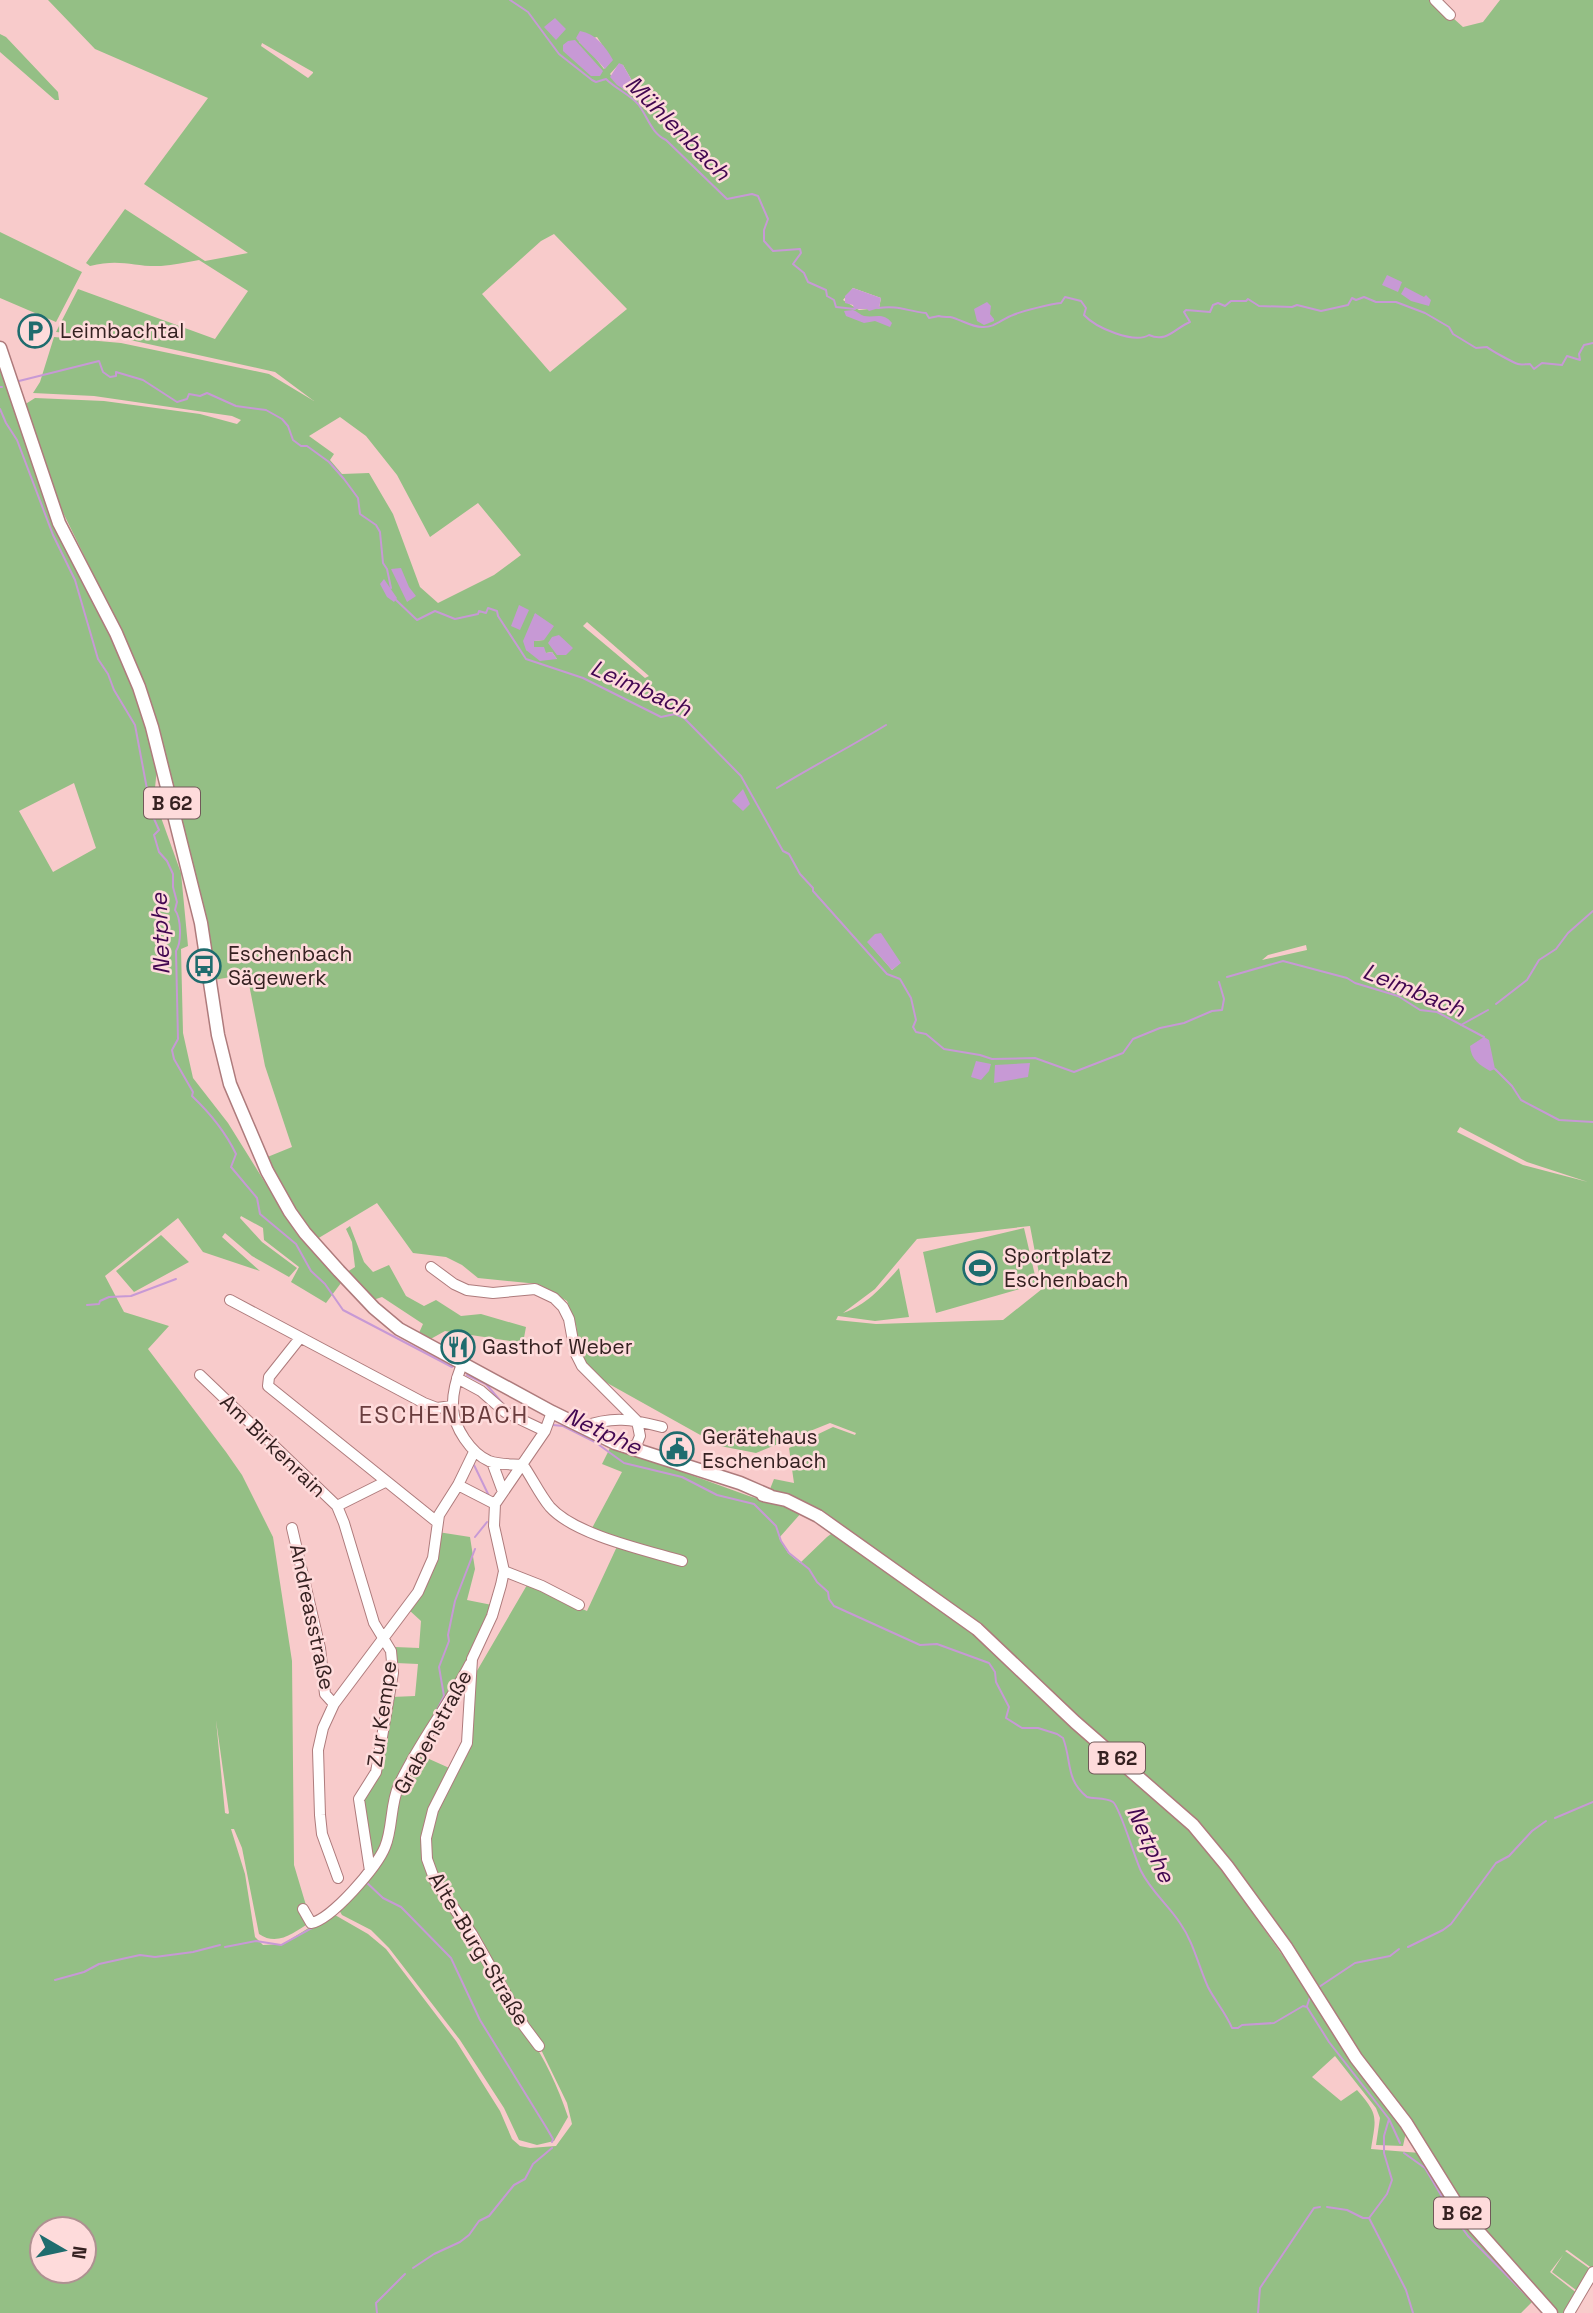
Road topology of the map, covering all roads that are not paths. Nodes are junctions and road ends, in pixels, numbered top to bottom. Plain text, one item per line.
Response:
1 (1435, 0) edge
2 (1450, 15) dead end
3 (0, 348) edge
4 (431, 1267) dead end
5 (230, 1300) dead end
6 (300, 1338) junction
7 (461, 1364) junction
8 (200, 1375) dead end
9 (457, 1378) junction
10 (452, 1406) junction
11 (637, 1421) junction
12 (549, 1422) junction
13 (582, 1427) junction
14 (662, 1427) dead end
15 (635, 1451) junction
16 (474, 1452) junction
17 (492, 1462) junction
18 (523, 1465) junction
19 (385, 1482) junction
20 (458, 1485) junction
21 (503, 1492) junction
22 (495, 1504) junction
23 (337, 1506) junction
24 (437, 1522) junction
25 (292, 1528) dead end
26 (682, 1560) dead end
27 (504, 1571) junction
28 (579, 1605) dead end
29 (384, 1638) junction
30 (472, 1659) junction
31 (334, 1704) junction
32 (370, 1871) junction
33 (338, 1878) dead end
34 (303, 1909) dead end
35 (539, 2046) dead end
36 (1593, 2272) edge
37 (1551, 2313) edge
38 (1569, 2313) edge

1 - 2 street
3 - 7 main road, B 62
4 - 11 street
5 - 6 street
6 - 10 street
6 - 19 street
7 - 9 street
7 - 12 main road, B 62
8 - 23 street, Am Birkenrain
9 - 10 street
9 - 12 street
10 - 16 street
11 - 13 street
11 - 14 street
11 - 15 street
12 - 13 main road, B 62
12 - 18 street
13 - 15 main road, B 62
15 - 37 main road, B 62
16 - 17 street
16 - 20 street
17 - 18 street
17 - 21 street
18 - 21 street
18 - 26 street
19 - 23 street
19 - 24 street
20 - 22 street
20 - 24 street
21 - 22 street
22 - 27 street, Alte-Burg-Straße
23 - 29 street, Am Birkenrain
24 - 29 street
25 - 31 street, Andreasstraße
27 - 28 street
27 - 30 street, Alte-Burg-Straße
29 - 31 street
29 - 32 street, Zur Kempe
30 - 32 street, Grabenstraße
30 - 35 street, Alte-Burg-Straße
31 - 33 street
32 - 34 street, Grabenstraße
36 - 38 street

